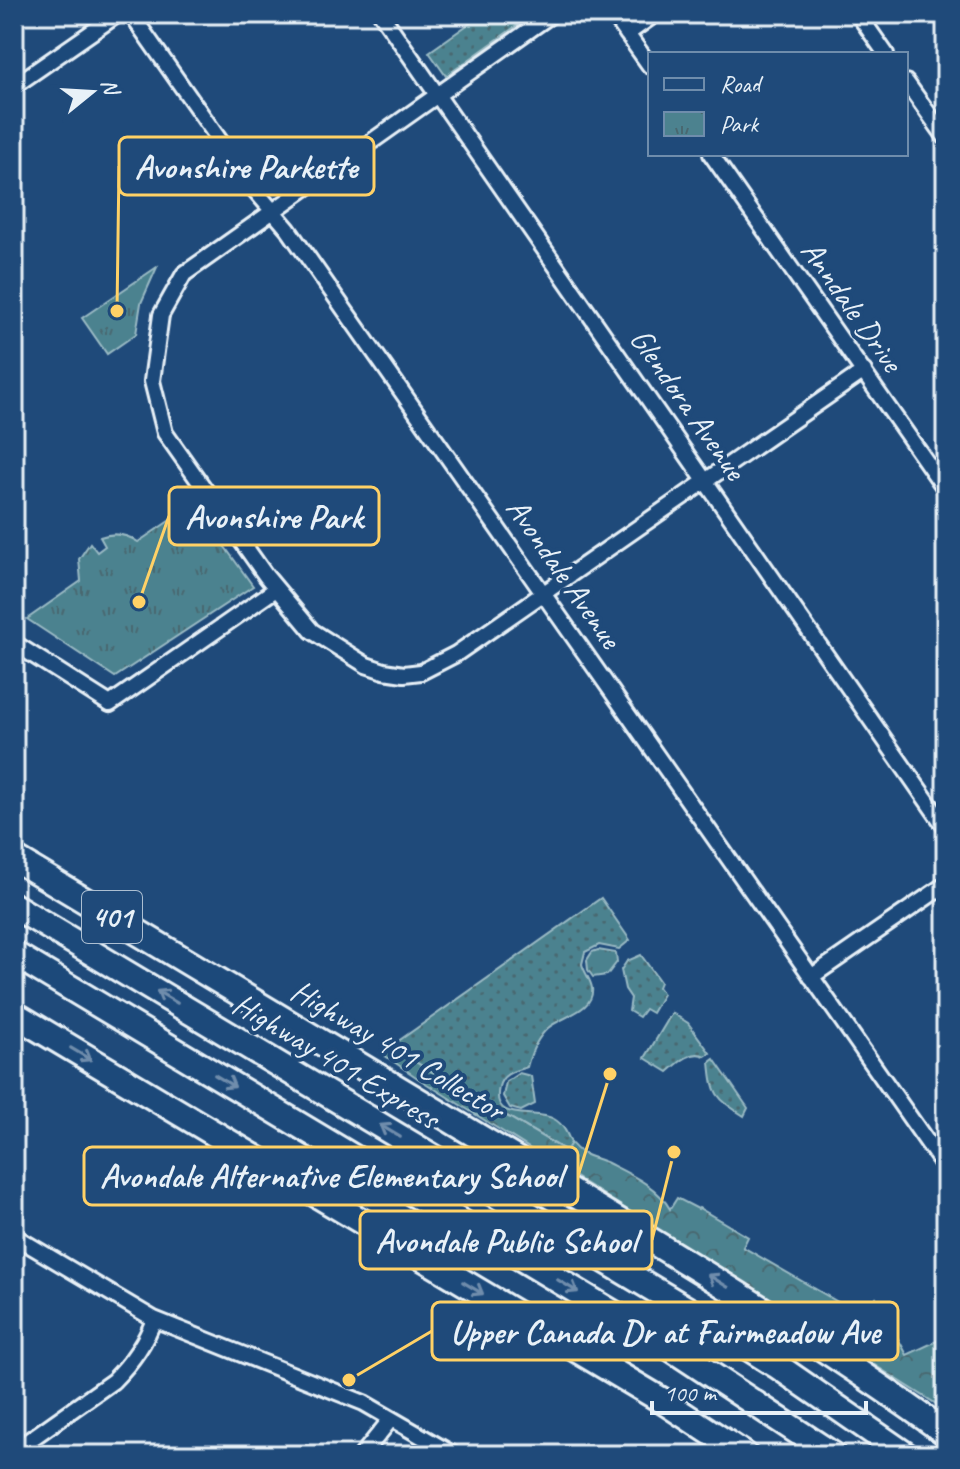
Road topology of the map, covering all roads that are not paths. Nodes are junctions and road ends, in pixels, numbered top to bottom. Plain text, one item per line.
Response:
1 (118, 14) edge
2 (131, 14) edge
3 (381, 14) edge
4 (552, 14) edge
5 (613, 14) edge
6 (655, 14) edge
7 (858, 14) edge
8 (627, 34) junction
9 (885, 52) edge
10 (648, 63) edge
11 (908, 85) edge
12 (14, 86) edge
13 (437, 94) junction
14 (946, 138) edge
15 (712, 156) edge
16 (272, 210) junction
17 (864, 371) junction
18 (706, 479) junction
19 (946, 490) edge
20 (276, 589) junction
21 (544, 593) junction
22 (14, 643) edge
23 (946, 828) edge
24 (14, 844) edge
25 (14, 858) edge
26 (946, 884) edge
27 (14, 906) edge
28 (14, 954) edge
29 (209, 975) junction
30 (811, 977) junction
31 (14, 1014) edge
32 (946, 1169) edge
33 (14, 1236) edge
34 (154, 1319) junction
35 (391, 1419) junction
36 (946, 1433) edge
37 (14, 1451) edge
38 (362, 1455) edge
39 (454, 1455) edge
40 (745, 1455) edge
41 (833, 1455) edge
42 (906, 1455) edge

1 - 12 street
2 - 16 street, Avondale Avenue
3 - 13 street, Glendora Avenue
4 - 13 street
5 - 8 street
6 - 8 street
7 - 9 street
8 - 10 street
11 - 14 street
13 - 16 street
13 - 18 street, Glendora Avenue
15 - 17 street, Anndale Drive
16 - 20 street
16 - 21 street, Avondale Avenue
17 - 18 street
17 - 19 street, Anndale Drive
18 - 21 street
18 - 23 street, Glendora Avenue
20 - 21 street
20 - 22 street
21 - 30 street, Avondale Avenue
24 - 29 highway
25 - 29 highway, Highway 401 Collector / 401
26 - 30 street
42 -> 27 highway, Highway 401 Express / 401
28 -> 41 highway, 401
36 -> 29 highway, Highway 401 Collector / 401
30 - 32 street, Avondale Avenue
31 -> 40 highway
33 - 34 street
34 - 35 street
34 - 37 street
35 - 38 street
35 - 39 street

